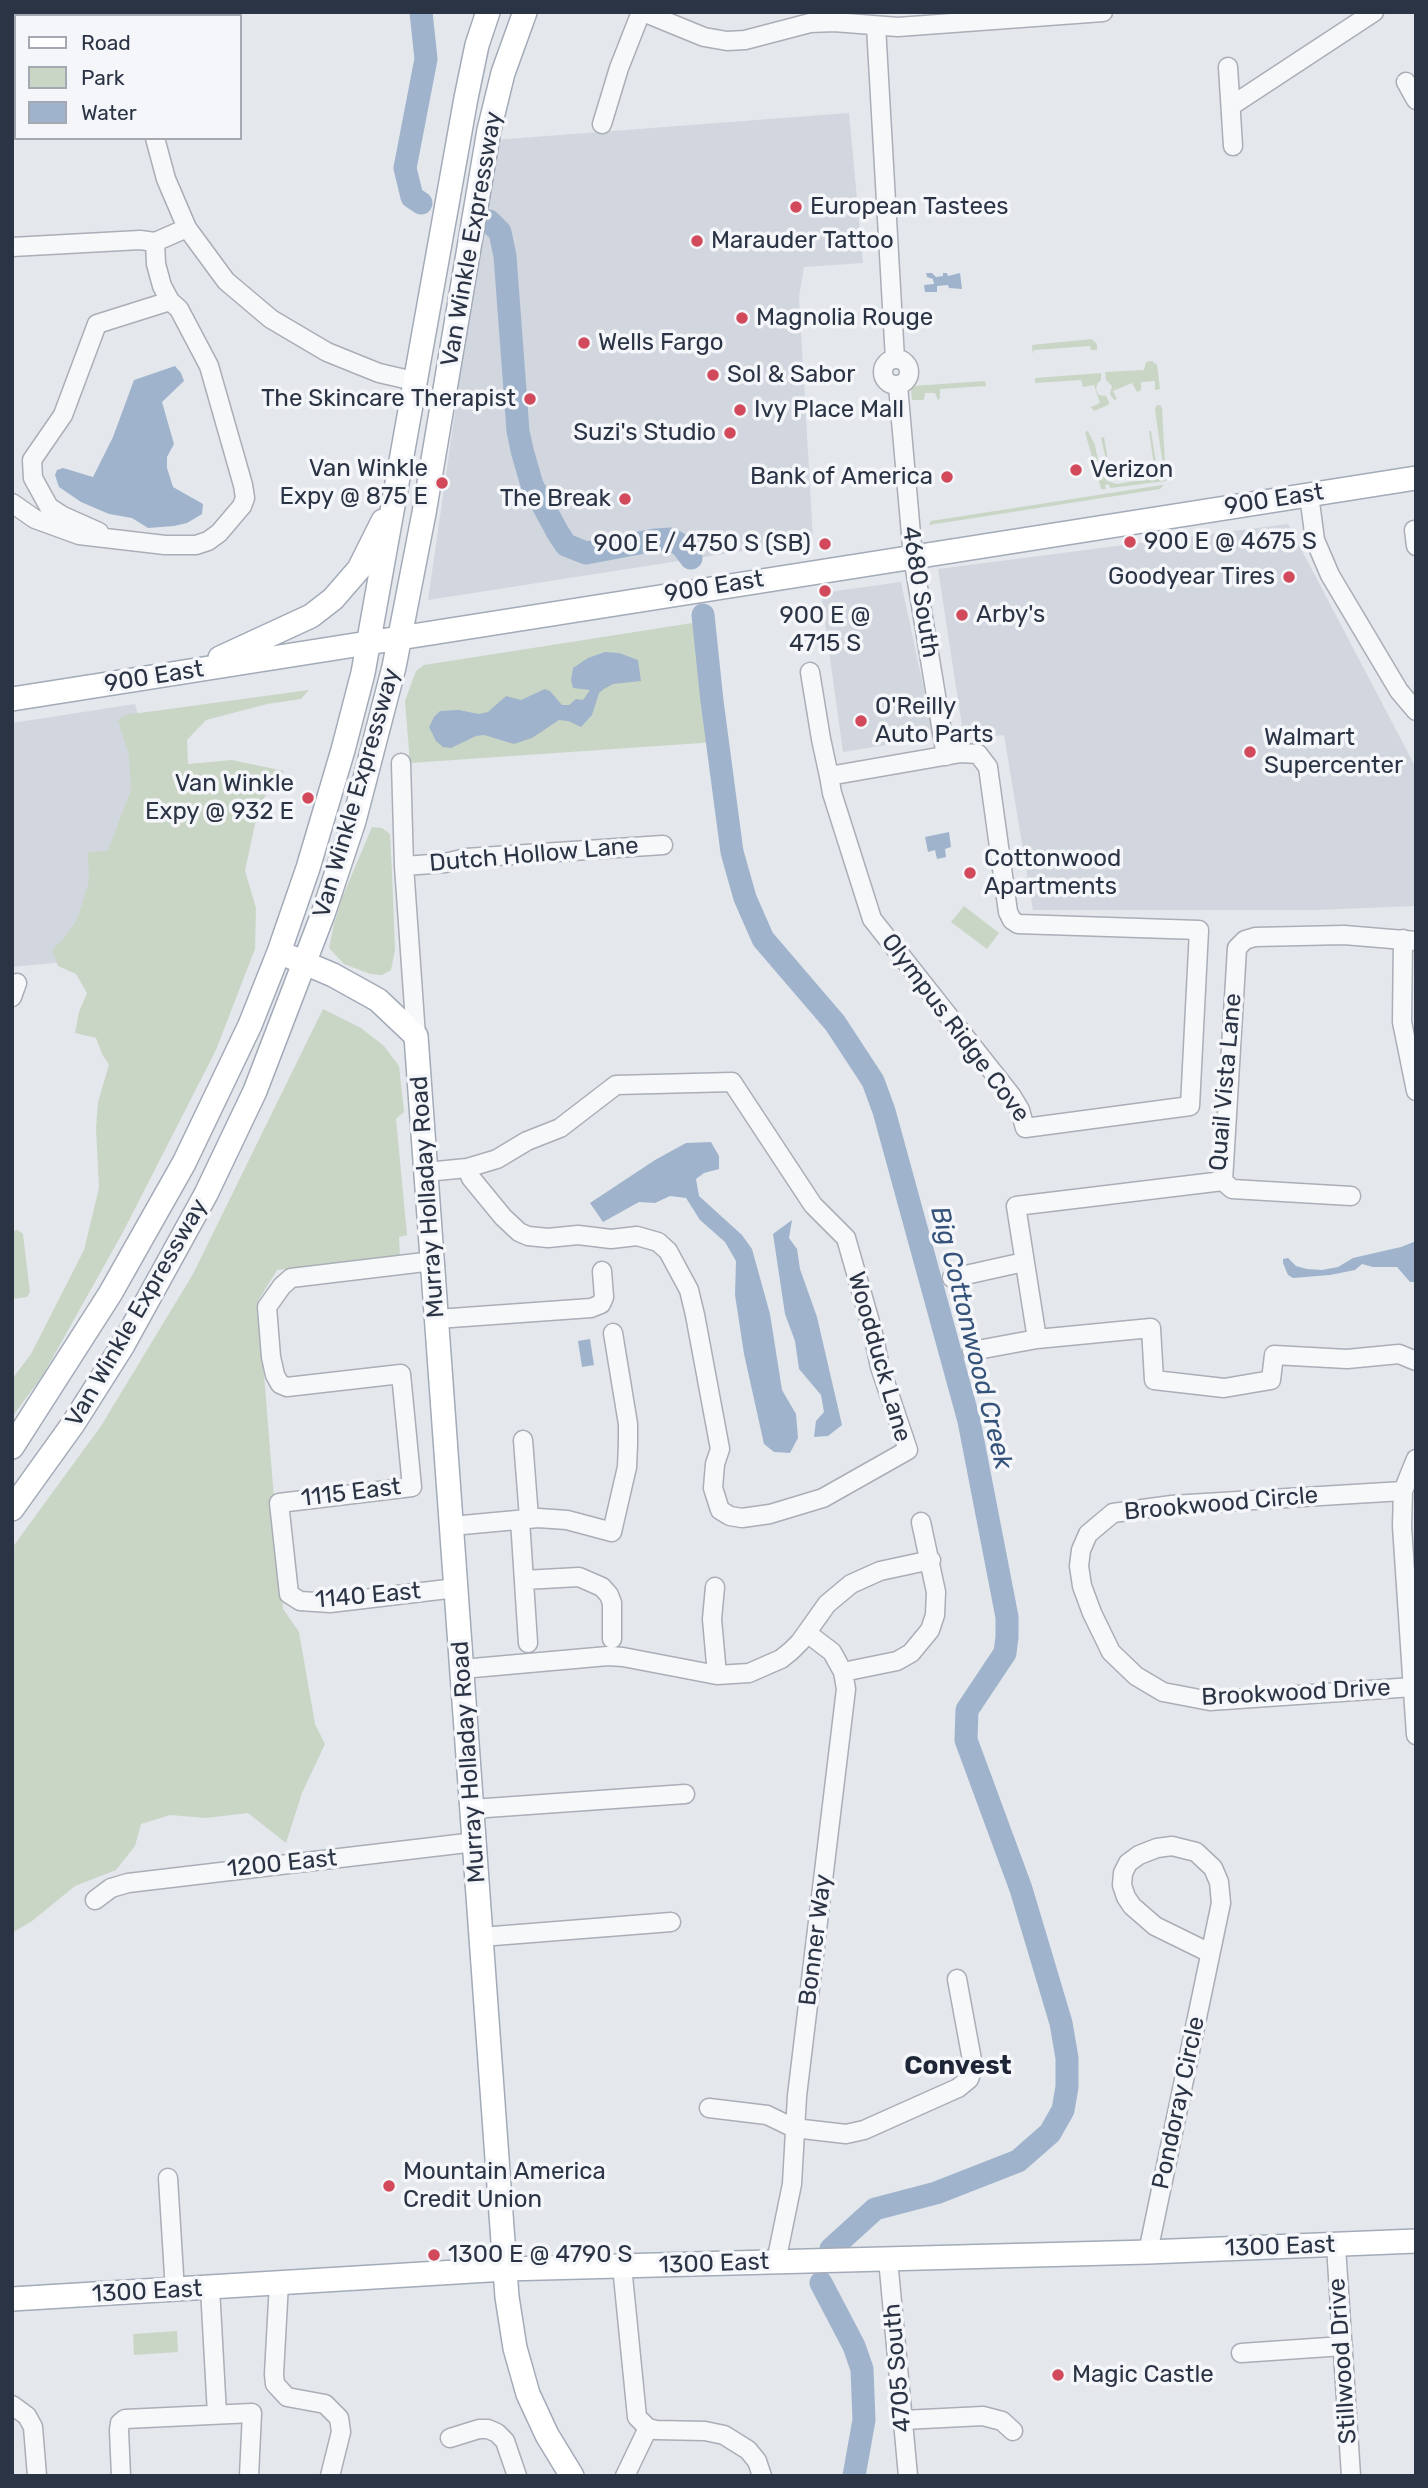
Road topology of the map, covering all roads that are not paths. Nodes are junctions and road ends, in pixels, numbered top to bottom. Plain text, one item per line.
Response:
1 (488, 12) edge
2 (525, 12) edge
3 (642, 12) edge
4 (1103, 12) edge
5 (1374, 12) edge
6 (876, 26) junction
7 (1228, 67) dead end
8 (1406, 82) dead end
9 (1416, 100) edge
10 (1231, 106) junction
11 (603, 124) dead end
12 (156, 140) edge
13 (1233, 146) dead end
14 (187, 228) junction
15 (155, 242) junction
16 (16, 247) edge
17 (464, 275) junction
18 (170, 301) junction
19 (414, 381) junction
20 (1416, 478) edge
21 (1309, 495) junction
22 (393, 501) junction
23 (12, 503) edge
24 (424, 513) junction
25 (1416, 530) edge
26 (107, 537) junction
27 (1416, 546) edge
28 (913, 557) junction
29 (400, 637) junction
30 (369, 642) junction
31 (192, 671) junction
32 (810, 672) dead end
33 (12, 699) edge
34 (1416, 712) edge
35 (946, 756) junction
36 (401, 762) dead end
37 (829, 776) junction
38 (663, 845) dead end
39 (404, 866) junction
40 (1410, 940) edge
41 (279, 952) junction
42 (306, 962) junction
43 (416, 1035) junction
44 (1416, 1091) edge
45 (467, 1168) junction
46 (426, 1172) junction
47 (1223, 1181) junction
48 (1351, 1196) dead end
49 (433, 1261) junction
50 (1024, 1262) junction
51 (602, 1271) dead end
52 (952, 1278) dead end
53 (437, 1320) junction
54 (613, 1333) dead end
55 (1037, 1339) junction
56 (972, 1351) dead end
57 (1416, 1361) edge
58 (523, 1440) dead end
59 (12, 1447) edge
60 (1416, 1460) edge
61 (1403, 1491) junction
62 (279, 1503) joint
63 (12, 1510) edge
64 (524, 1519) junction
65 (921, 1522) dead end
66 (452, 1525) junction
67 (931, 1560) junction
68 (524, 1580) junction
69 (715, 1587) dead end
70 (456, 1588) junction
71 (1092, 1613) joint
72 (807, 1633) junction
73 (612, 1639) dead end
74 (528, 1643) dead end
75 (462, 1668) junction
76 (843, 1672) junction
77 (717, 1675) junction
78 (1413, 1687) junction
79 (1416, 1735) edge
80 (685, 1794) dead end
81 (472, 1810) junction
82 (475, 1842) junction
83 (95, 1900) dead end
84 (671, 1922) dead end
85 (481, 1937) junction
86 (1210, 1953) junction
87 (957, 1979) dead end
88 (709, 2108) dead end
89 (794, 2128) junction
90 (168, 2178) dead end
91 (1416, 2241) edge
92 (1336, 2246) junction
93 (1148, 2252) junction
94 (888, 2259) junction
95 (776, 2262) junction
96 (622, 2266) junction
97 (505, 2269) junction
98 (279, 2283) junction
99 (210, 2288) junction
100 (175, 2291) junction
101 (12, 2299) edge
102 (1343, 2346) junction
103 (1241, 2353) dead end
104 (12, 2405) edge
105 (217, 2414) junction
106 (903, 2420) junction
107 (648, 2427) junction
108 (1013, 2431) dead end
109 (450, 2438) dead end
110 (37, 2476) edge
111 (121, 2476) edge
112 (249, 2476) edge
113 (330, 2476) edge
114 (517, 2476) edge
115 (572, 2476) edge
116 (625, 2476) edge
117 (762, 2476) edge
118 (908, 2476) edge
119 (1351, 2476) edge

1 - 19 main road, Van Winkle Expressway
2 - 17 main road, Van Winkle Expressway
3 - 6 street
3 - 11 street
4 - 6 street
5 - 10 street
6 - 28 street, 4680 South
7 - 10 street
8 - 9 street
10 - 13 street
12 - 14 street
14 - 15 street
14 - 19 street
15 - 16 street
15 - 18 street
17 - 19 main road
17 - 24 main road, Van Winkle Expressway
18 - 26 street
18 - 26 street
19 - 22 main road, Van Winkle Expressway
19 - 24 main road
20 - 21 main road, 900 East
21 - 28 main road, 900 East
21 - 34 street
22 - 30 main road, Van Winkle Expressway
22 - 31 main road
23 - 26 street
24 - 29 main road, Van Winkle Expressway
25 - 27 street
28 - 29 main road, 900 East
28 - 35 street, 4680 South
29 - 30 main road, 900 East
29 - 42 main road, Van Winkle Expressway
30 - 31 main road, 900 East
30 - 41 main road, Van Winkle Expressway
31 - 33 main road, 900 East
32 - 37 street, Olympus Ridge Cove
35 - 37 street
35 - 37 street, Olympus Ridge Cove
36 - 39 street, Murray Holladay Road
38 - 39 street, Dutch Hollow Lane
39 - 43 street, Murray Holladay Road
40 - 44 street
40 - 47 street, Quail Vista Lane
41 - 42 main road
41 - 59 main road, Van Winkle Expressway
42 - 43 main road
42 - 63 main road, Van Winkle Expressway
43 - 46 main road, Murray Holladay Road
45 - 45 street, Woodduck Lane
45 - 46 street
46 - 49 main road, Murray Holladay Road
47 - 48 street
47 - 50 street, Quail Vista Lane
49 - 53 main road, Murray Holladay Road
49 - 62 street, 1115 East
50 - 52 street
50 - 55 street, Quail Vista Lane
51 - 53 street
53 - 66 main road, Murray Holladay Road
54 - 64 street
55 - 56 street
55 - 57 street
58 - 64 street
60 - 61 street
61 - 71 street, Brookwood Circle
61 - 78 street
62 - 70 street, 1140 East
64 - 66 street
64 - 68 street
65 - 67 street
66 - 70 main road, Murray Holladay Road
67 - 72 street
67 - 76 street
68 - 73 street
68 - 74 street
69 - 77 street
70 - 75 main road, Murray Holladay Road
71 - 78 street, Brookwood Drive
72 - 76 street
72 - 77 street
75 - 77 street
75 - 81 main road, Murray Holladay Road
76 - 89 street, Bonner Way
78 - 79 street
80 - 81 street
81 - 82 main road, Murray Holladay Road
82 - 83 street, 1200 East
82 - 85 main road, Murray Holladay Road
84 - 85 street
85 - 97 main road, Murray Holladay Road
86 - 86 street, Pondoray Circle
86 - 93 street, Pondoray Circle
87 - 89 street
88 - 89 street
89 - 95 street, Bonner Way
90 - 100 street
91 - 92 main road, 1300 East
92 - 93 main road, 1300 East
92 - 102 street, Stillwood Drive
93 - 94 main road, 1300 East
94 - 95 main road, 1300 East
94 - 106 street, 4705 South
95 - 96 main road, 1300 East
96 - 97 main road, 1300 East
96 - 107 street
97 - 98 main road, 1300 East
97 - 115 main road, Murray Holladay Road
98 - 99 main road, 1300 East
98 - 113 street
99 - 100 main road, 1300 East
99 - 105 street
100 - 101 main road, 1300 East
102 - 103 street
102 - 119 street, Stillwood Drive
104 - 110 street
105 - 111 street
105 - 112 street
106 - 108 street
106 - 118 street, 4705 South
107 - 116 street
107 - 117 street
109 - 114 street

